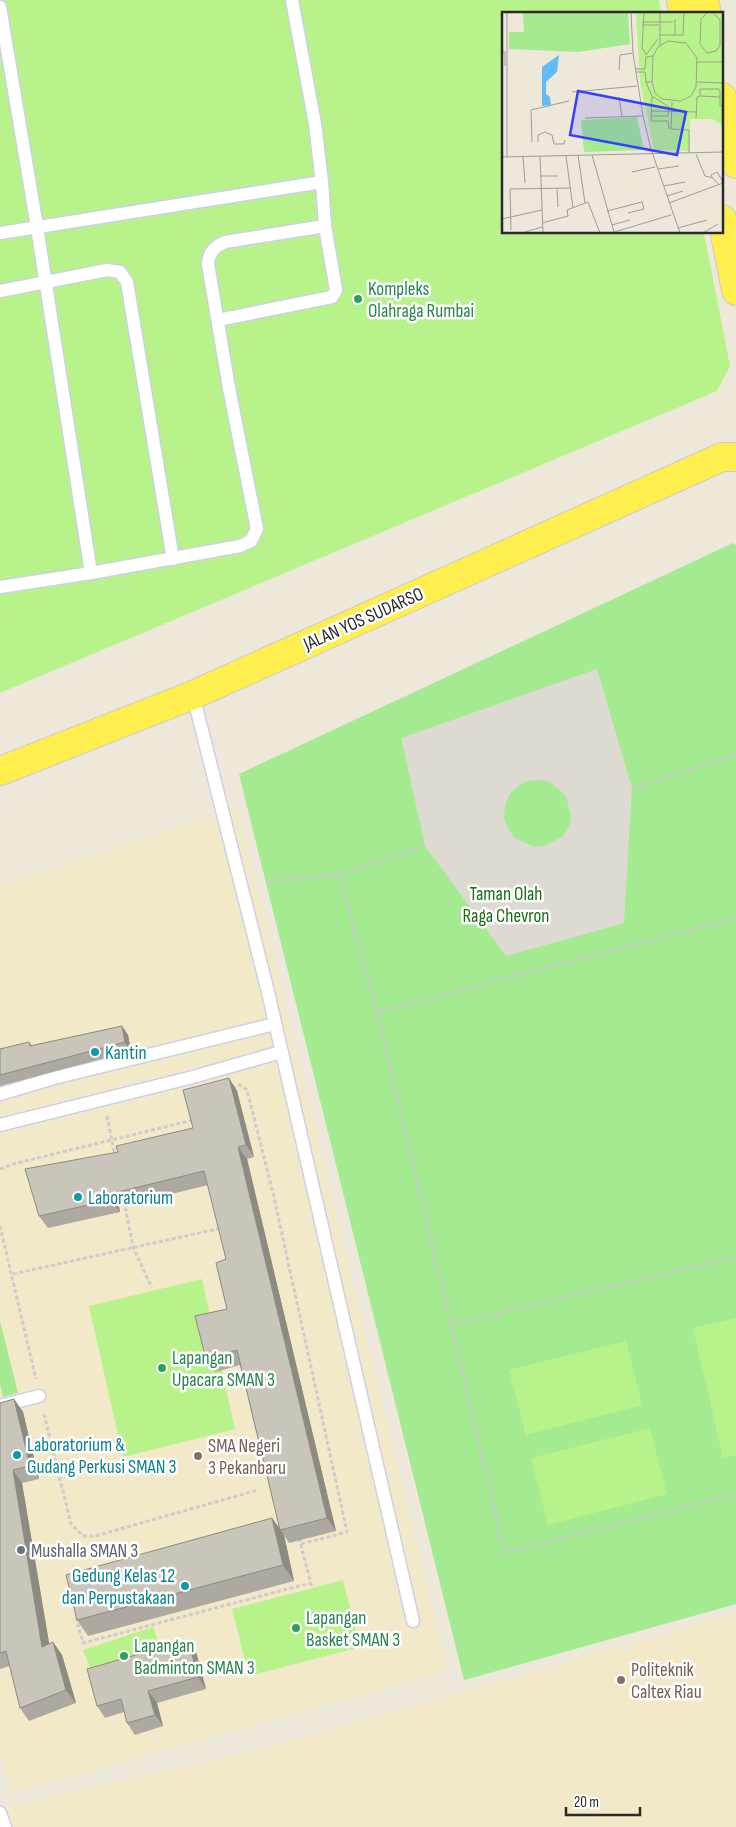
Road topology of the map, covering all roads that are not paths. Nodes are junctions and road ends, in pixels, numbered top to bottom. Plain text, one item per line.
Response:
1 (292, 0) edge
2 (0, 7) edge
3 (724, 107) edge
4 (736, 164) edge
5 (322, 182) junction
6 (326, 226) junction
7 (37, 227) junction
8 (724, 229) edge
9 (0, 233) edge
10 (46, 282) junction
11 (0, 291) edge
12 (736, 291) edge
13 (218, 320) junction
14 (731, 451) edge
15 (173, 559) junction
16 (91, 573) junction
17 (0, 587) edge
18 (193, 695) junction
19 (0, 771) edge
20 (275, 1024) junction
21 (281, 1052) junction
22 (0, 1094) edge
23 (0, 1125) edge
24 (40, 1396) road end
25 (0, 1406) edge
26 (413, 1621) dead end
27 (0, 1812) edge
28 (5, 1827) edge

1 - 5 lane
2 - 7 lane
3 - 4 main road
5 - 6 lane
5 - 7 lane
6 - 13 lane
6 - 13 lane
7 - 9 lane
7 - 10 lane
8 - 12 main road
10 - 11 lane
10 - 15 lane
10 - 16 lane
13 - 15 lane
14 - 18 main road, JALAN YOS SUDARSO
15 - 16 lane
16 - 17 lane
18 - 19 main road, JALAN YOS SUDARSO
18 - 20 lane
20 - 21 lane
20 - 22 lane
21 - 23 lane
21 - 26 lane
24 - 25 lane
27 - 28 lane

